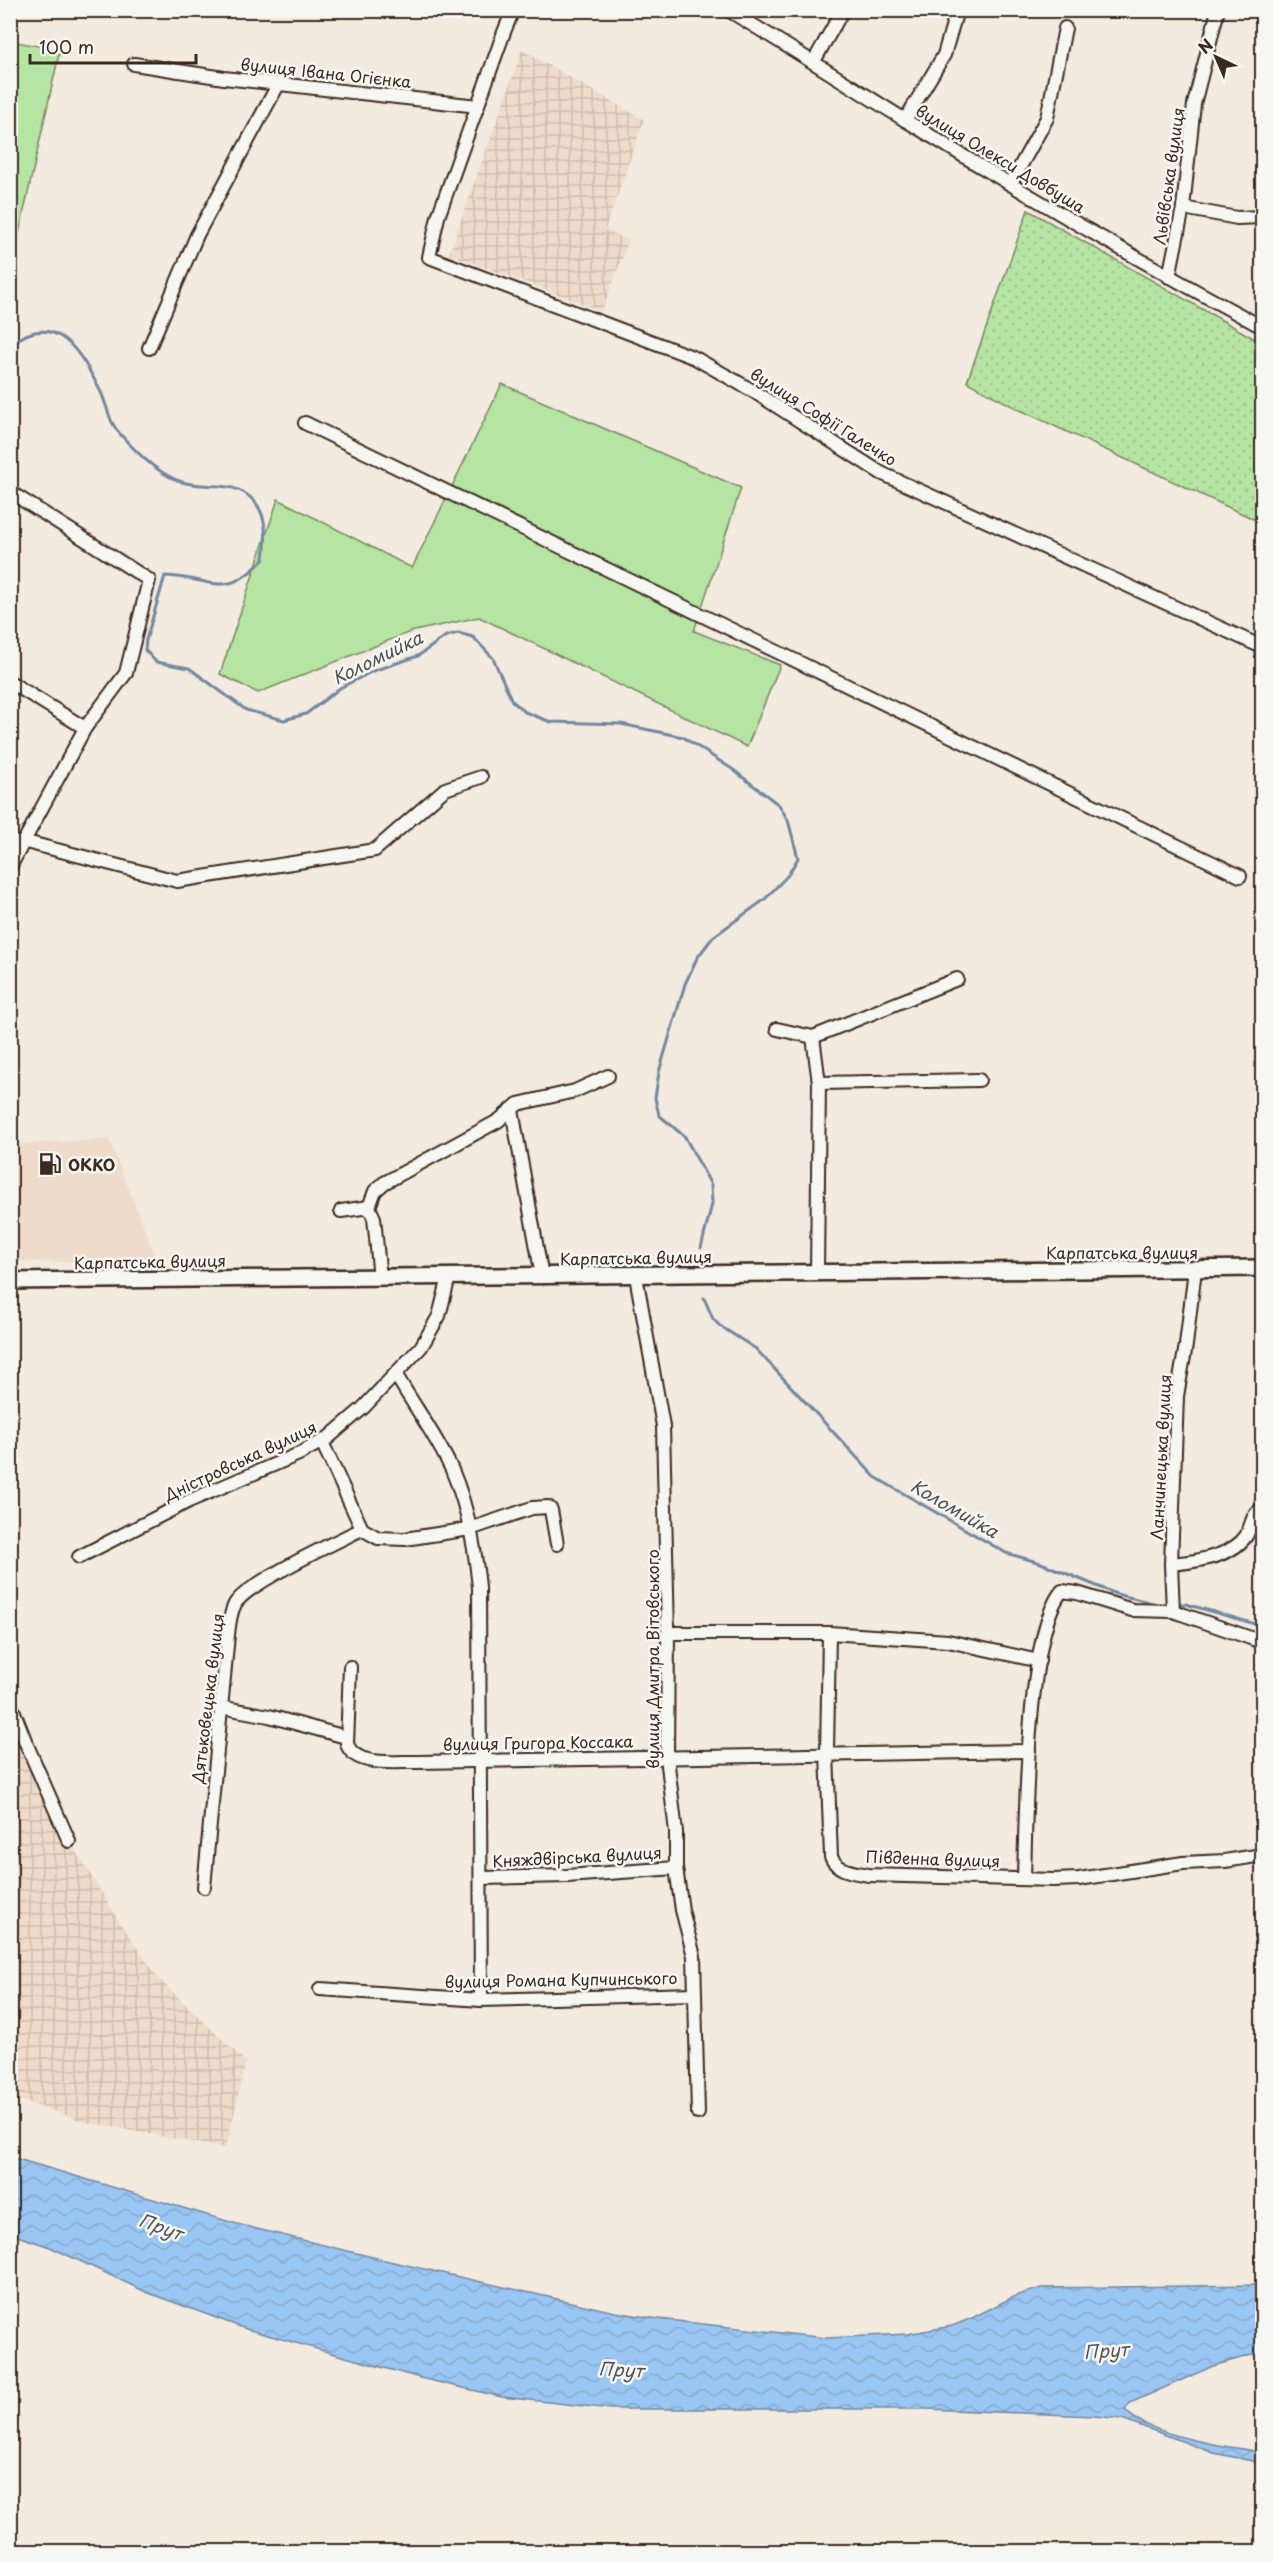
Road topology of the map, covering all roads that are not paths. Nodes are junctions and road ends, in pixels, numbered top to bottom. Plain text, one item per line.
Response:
1 (513, 10) edge
2 (728, 10) edge
3 (843, 10) edge
4 (957, 10) edge
5 (1218, 10) edge
6 (1065, 28) dead end
7 (814, 62) junction
8 (134, 64) dead end
9 (279, 82) junction
10 (478, 106) junction
11 (905, 120) junction
12 (1011, 183) junction
13 (1183, 208) junction
14 (1263, 218) edge
15 (1169, 278) junction
16 (1263, 327) edge
17 (149, 348) dead end
18 (305, 423) dead end
19 (10, 492) edge
20 (1263, 647) edge
21 (10, 682) edge
22 (85, 728) junction
23 (480, 777) dead end
24 (26, 842) junction
25 (10, 843) edge
26 (10, 867) edge
27 (1240, 876) dead end
28 (957, 980) dead end
29 (777, 1029) dead end
30 (813, 1037) junction
31 (608, 1076) dead end
32 (979, 1080) dead end
33 (819, 1083) junction
34 (512, 1110) junction
35 (369, 1207) junction
36 (340, 1211) dead end
37 (1263, 1268) edge
38 (1195, 1269) junction
39 (818, 1272) junction
40 (542, 1276) junction
41 (636, 1276) junction
42 (449, 1277) junction
43 (380, 1278) junction
44 (10, 1281) edge
45 (396, 1375) junction
46 (322, 1442) junction
47 (1263, 1509) edge
48 (362, 1529) junction
49 (470, 1529) junction
50 (557, 1544) dead end
51 (79, 1557) dead end
52 (1171, 1564) junction
53 (1173, 1606) junction
54 (668, 1633) junction
55 (829, 1633) junction
56 (1263, 1642) edge
57 (1039, 1661) junction
58 (350, 1667) dead end
59 (10, 1702) edge
60 (220, 1707) junction
61 (346, 1737) junction
62 (1029, 1750) junction
63 (827, 1754) junction
64 (667, 1757) junction
65 (480, 1760) junction
66 (69, 1840) dead end
67 (1263, 1855) edge
68 (676, 1868) junction
69 (481, 1878) junction
70 (1024, 1878) junction
71 (204, 1887) dead end
72 (320, 1989) dead end
73 (695, 1994) junction
74 (481, 2000) junction
75 (698, 2114) dead end

1 - 10 street
2 - 7 street, вулиця Олекси Довбуша
3 - 7 street
4 - 11 street
5 - 13 street, Львівська вулиця
6 - 12 street
7 - 11 street, вулиця Олекси Довбуша
8 - 9 street, вулиця Івана Огієнка
9 - 10 street, вулиця Івана Огієнка
9 - 17 street
10 - 20 street, вулиця Софії Галечко
11 - 12 street, вулиця Олекси Довбуша
12 - 15 street, вулиця Олекси Довбуша
13 - 14 street
13 - 15 street, Львівська вулиця
15 - 16 street, вулиця Олекси Довбуша
18 - 27 street
19 - 22 street
21 - 22 street
22 - 24 street
23 - 24 street
24 - 25 street
24 - 26 street
28 - 30 street
29 - 30 street
30 - 33 street
31 - 34 street
32 - 33 street
33 - 39 street
34 - 35 street
34 - 40 street
35 - 36 street
35 - 43 street
37 - 38 main road, Карпатська вулиця
38 - 39 main road, Карпатська вулиця
38 - 52 street, Ланчинецька вулиця
39 - 41 main road, Карпатська вулиця
40 - 41 main road, Карпатська вулиця
40 - 42 main road, Карпатська вулиця
41 - 54 street, вулиця Дмитра Вітовського
42 - 43 main road, Карпатська вулиця
42 - 45 street, Дністровська вулиця
43 - 44 main road, Карпатська вулиця
45 - 46 street, Дністровська вулиця
45 - 49 street
46 - 48 street
46 - 51 street, Дністровська вулиця
47 - 52 street
48 - 49 street
48 - 60 street, Дятьковецька вулиця
49 - 50 street
49 - 65 street
52 - 53 street, Ланчинецька вулиця
53 - 56 street
53 - 57 street
54 - 55 street
54 - 64 street, вулиця Дмитра Вітовського
55 - 57 street
55 - 63 street, Південна вулиця
57 - 62 street
58 - 61 street
59 - 66 street
60 - 61 street
60 - 71 street, Дятьковецька вулиця
61 - 65 street, вулиця Григора Коссака
62 - 63 street, вулиця Григора Коссака
62 - 70 street
63 - 64 street, вулиця Григора Коссака
63 - 70 street, Південна вулиця
64 - 65 street, вулиця Григора Коссака
64 - 68 street, вулиця Дмитра Вітовського
65 - 69 street
67 - 70 street, Південна вулиця
68 - 69 street, Княждвірська вулиця
68 - 73 street, вулиця Дмитра Вітовського
69 - 74 street
72 - 74 street, вулиця Романа Купчинського
73 - 74 street, вулиця Романа Купчинського
73 - 75 street, вулиця Дмитра Вітовського

